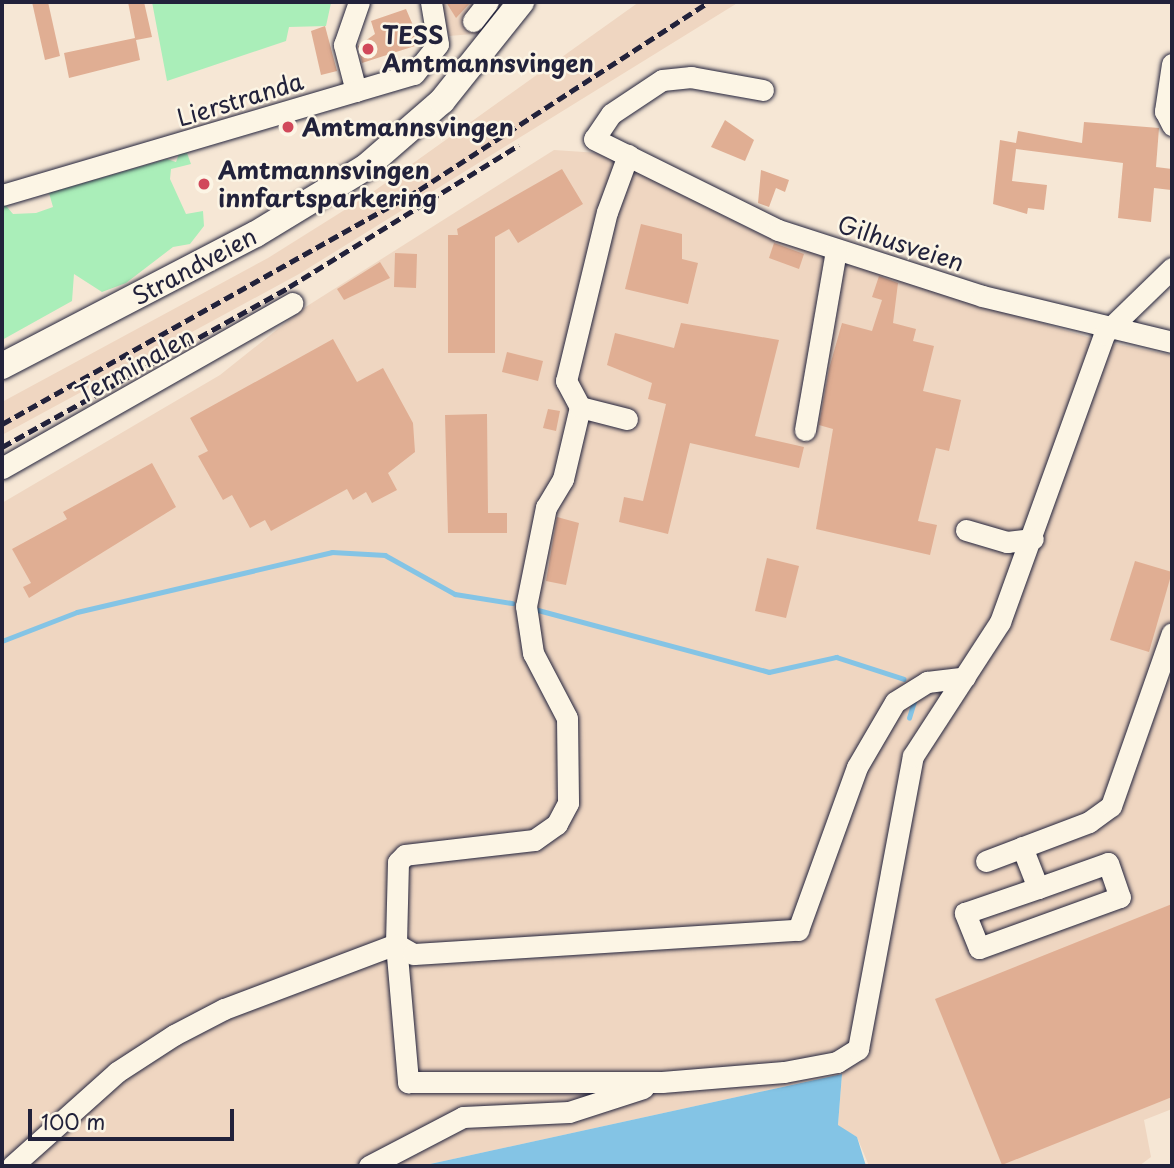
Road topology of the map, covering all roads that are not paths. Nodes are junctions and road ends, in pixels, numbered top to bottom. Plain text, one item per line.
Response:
1 (359, 2) edge
2 (431, 2) edge
3 (488, 2) edge
4 (521, 2) edge
5 (473, 21) dead end
6 (1172, 64) edge
7 (763, 90) dead end
8 (356, 91) junction
9 (1172, 125) edge
10 (628, 155) junction
11 (2, 195) edge
12 (836, 250) junction
13 (1172, 268) edge
14 (292, 303) dead end
15 (1110, 326) junction
16 (1172, 342) edge
17 (2, 366) edge
18 (580, 407) junction
19 (627, 419) dead end
20 (805, 430) dead end
21 (2, 468) edge
22 (966, 530) dead end
23 (1033, 539) junction
24 (1172, 633) edge
25 (965, 677) junction
26 (1166, 677) edge
27 (1022, 847) junction
28 (986, 862) dead end
29 (1038, 888) junction
30 (396, 944) junction
31 (662, 1082) junction
32 (12, 1166) edge
33 (369, 1166) edge

1 - 8 street
2 - 8 street, Lierstranda
3 - 5 street
4 - 17 main road, Strandveien
6 - 9 street
7 - 10 street, Gilhusveien
8 - 11 street, Lierstranda
10 - 12 street, Gilhusveien
10 - 18 street
12 - 15 street, Gilhusveien
12 - 20 street
13 - 15 street
14 - 21 street, Terminalen
15 - 16 street, Gilhusveien
15 - 23 street
18 - 19 street
18 - 30 street
22 - 23 street
23 - 25 street
24 - 26 street
25 - 30 street
25 - 31 street
26 - 27 street
27 - 28 street
27 - 29 street
29 - 29 street
30 - 31 street
30 - 32 street
31 - 33 street

